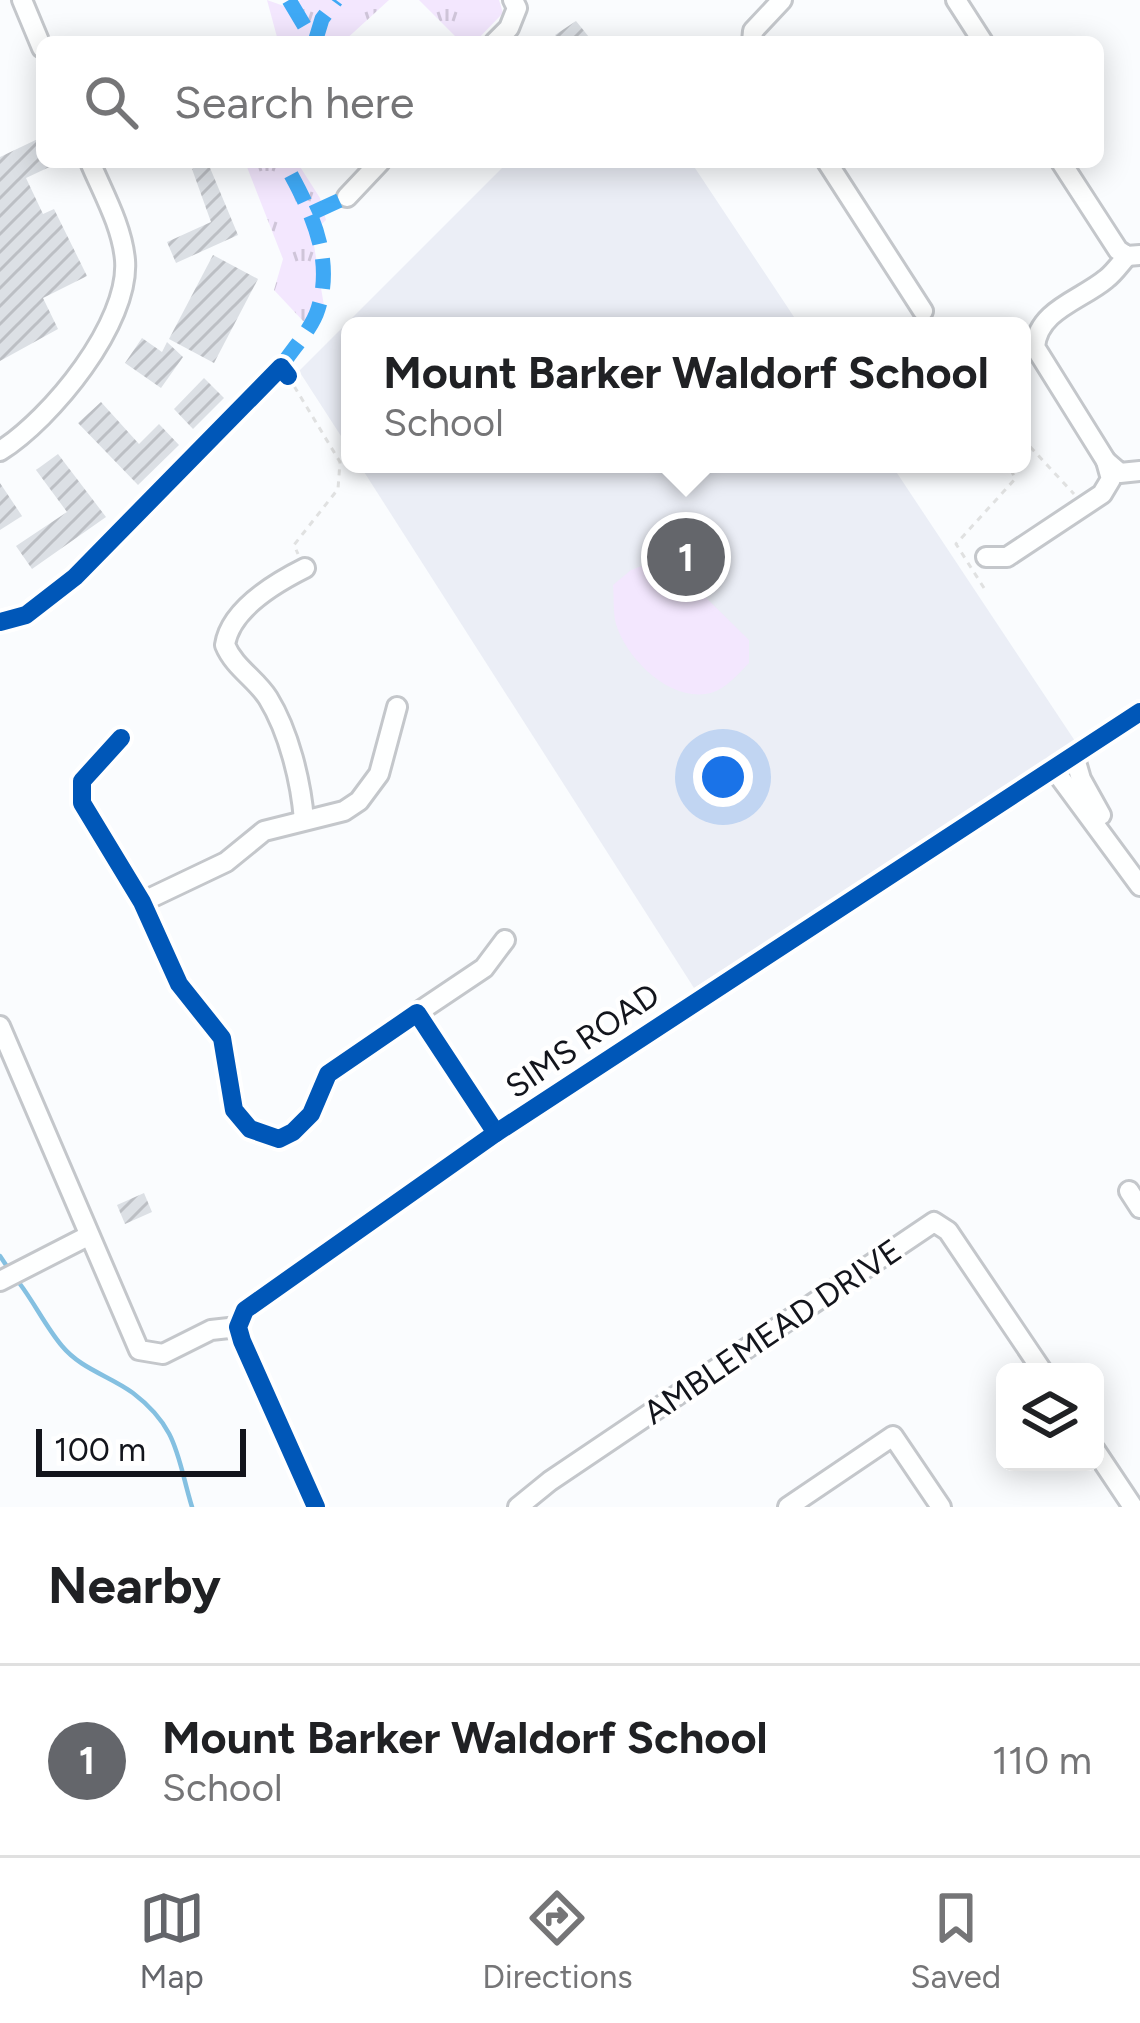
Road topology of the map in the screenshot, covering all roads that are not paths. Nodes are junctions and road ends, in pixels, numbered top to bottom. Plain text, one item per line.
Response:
1 (22, 0) edge
2 (513, 0) edge
3 (782, 0) edge
4 (956, 0) edge
5 (37, 36) edge
6 (501, 36) edge
7 (753, 36) edge
8 (979, 36) edge
9 (92, 168) edge
10 (374, 168) edge
11 (831, 168) edge
12 (1065, 168) edge
13 (347, 196) dead end
14 (1134, 256) edge
15 (923, 310) dead end
16 (0, 451) edge
17 (1106, 461) junction
18 (1140, 470) edge
19 (986, 557) dead end
20 (305, 568) road end
21 (397, 707) dead end
22 (1140, 712) edge
23 (121, 737) dead end
24 (1074, 755) junction
25 (1053, 768) junction
26 (304, 820) junction
27 (1114, 848) junction
28 (1140, 886) edge
29 (142, 902) junction
30 (505, 940) dead end
31 (417, 1013) junction
32 (0, 1026) edge
33 (7, 1065) edge
34 (496, 1133) junction
35 (88, 1236) junction
36 (0, 1281) edge
37 (238, 1327) junction
38 (1037, 1363) edge
39 (1104, 1464) edge
40 (316, 1507) edge
41 (518, 1507) edge
42 (788, 1507) edge
43 (940, 1507) edge
44 (1133, 1507) edge

1 - 5 street
2 - 6 street
3 - 7 street
4 - 8 street
9 - 16 street
10 - 13 street
11 - 15 street
12 - 14 street
14 - 17 street
17 - 18 street
17 - 19 street
20 - 26 street
21 - 26 street
22 - 24 street, SIMS ROAD
23 - 29 street
24 - 25 street, SIMS ROAD
24 - 27 street
25 - 27 street
25 - 34 street, SIMS ROAD
26 - 29 street
27 - 28 street
29 - 31 street
30 - 31 street
31 - 34 street
32 - 33 street
33 - 35 street
34 - 37 street, SIMS ROAD
35 - 36 street
35 - 37 street
37 - 40 street
38 - 41 street, AMBLEMEAD DRIVE
39 - 44 street
42 - 43 street

